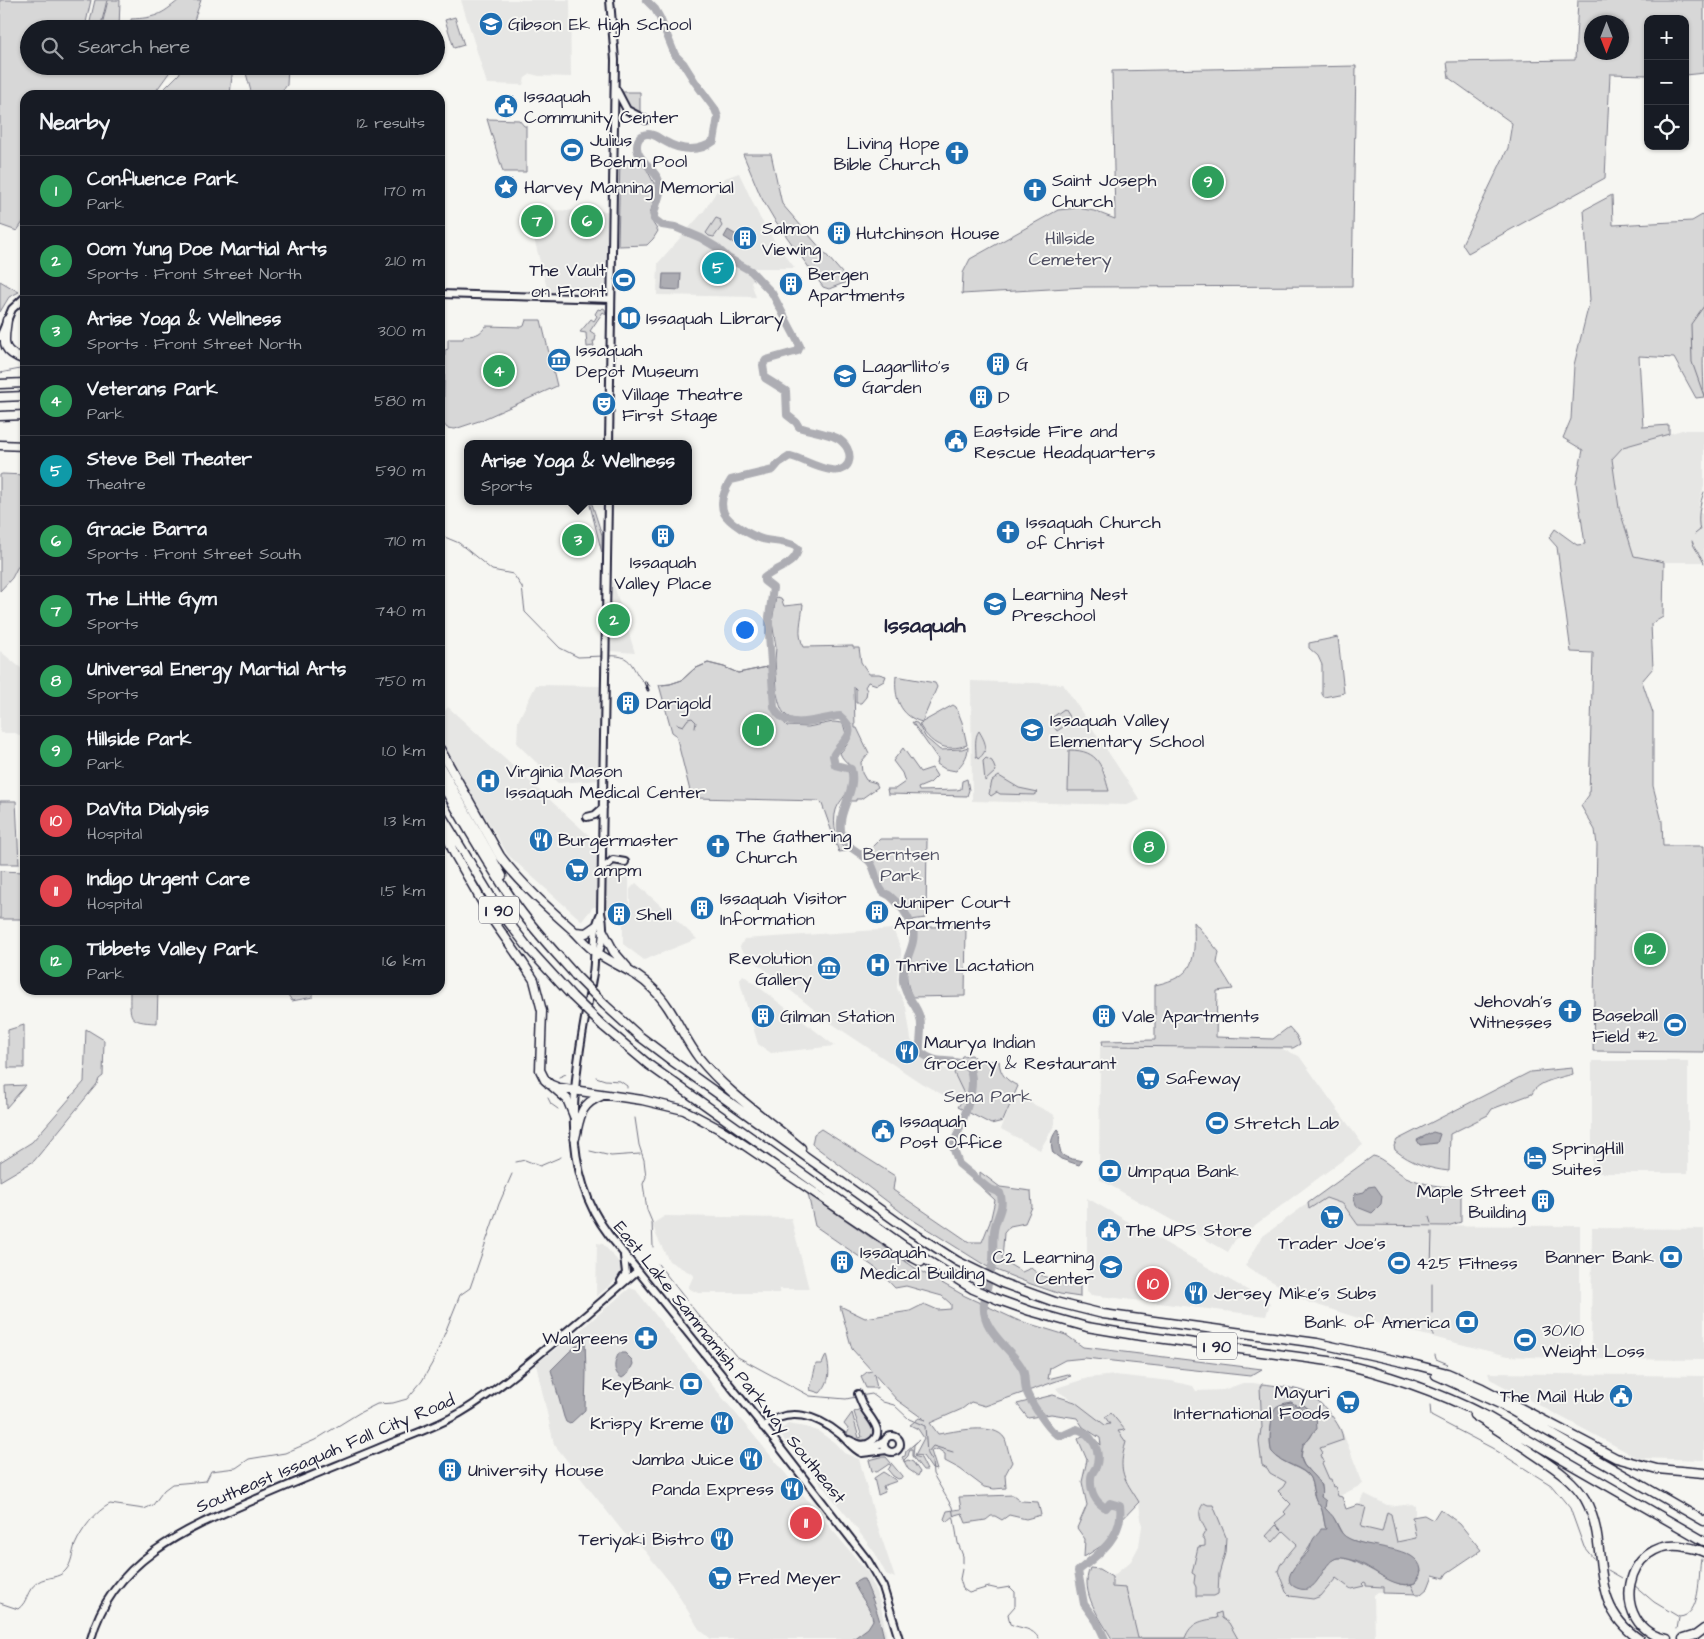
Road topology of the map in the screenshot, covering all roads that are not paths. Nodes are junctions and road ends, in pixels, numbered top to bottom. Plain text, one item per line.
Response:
1 (610, 0) edge
2 (615, 87) junction
3 (646, 120) dead end
4 (445, 294) edge
5 (610, 299) junction
6 (20, 301) edge
7 (7, 320) junction
8 (0, 336) edge
9 (20, 358) edge
10 (20, 383) edge
11 (0, 384) edge
12 (20, 396) edge
13 (0, 397) edge
14 (20, 415) edge
15 (0, 416) edge
16 (609, 440) edge
17 (0, 443) edge
18 (20, 444) edge
19 (608, 505) edge
20 (445, 758) edge
21 (445, 775) edge
22 (445, 789) edge
23 (603, 808) junction
24 (587, 816) dead end
25 (445, 821) edge
26 (445, 832) edge
27 (625, 862) dead end
28 (602, 869) junction
29 (515, 903) junction
30 (600, 929) junction
31 (575, 932) junction
32 (597, 953) junction
33 (636, 975) junction
34 (549, 1084) junction
35 (575, 1091) junction
36 (606, 1096) junction
37 (574, 1116) junction
38 (575, 1138) junction
39 (809, 1157) junction
40 (624, 1254) junction
41 (637, 1271) junction
42 (956, 1279) junction
43 (614, 1290) junction
44 (1377, 1355) junction
45 (1435, 1392) junction
46 (858, 1394) dead end
47 (763, 1427) junction
48 (843, 1437) junction
49 (885, 1441) junction
50 (853, 1447) junction
51 (887, 1450) junction
52 (1704, 1473) edge
53 (1704, 1521) edge
54 (1704, 1541) edge
55 (1704, 1554) edge
56 (1704, 1629) edge
57 (91, 1639) edge
58 (899, 1639) edge
59 (1640, 1639) edge
60 (1667, 1639) edge
61 (1683, 1639) edge

1 - 2 main road
2 - 3 main road
2 - 5 main road
4 - 5 main road
5 - 16 main road
6 - 7 main road
7 - 8 main road
7 - 9 highway
10 - 11 highway
12 - 13 highway
14 - 15 highway
17 - 18 highway
19 - 23 main road, East Lake Sammamish Parkway Southeast
20 - 31 highway
21 - 29 highway
22 - 29 highway, I 90
23 - 24 main road
23 - 28 main road, East Lake Sammamish Parkway Southeast
25 - 42 highway, I 90, bridge
26 - 34 highway
27 - 28 main road
28 - 30 main road, East Lake Sammamish Parkway Southeast
29 - 39 highway, I 90, bridge
30 - 31 highway
30 - 32 main road, East Lake Sammamish Parkway Southeast
30 - 33 highway
31 - 32 highway
32 - 33 highway
32 - 35 main road, East Lake Sammamish Parkway Southeast
33 - 39 highway
34 - 35 highway
34 - 37 highway
35 - 36 highway
35 - 37 main road, East Lake Sammamish Parkway Southeast
36 - 38 highway
36 - 42 highway
37 - 38 main road, East Lake Sammamish Parkway Southeast
38 - 40 main road, East Lake Sammamish Parkway Southeast
39 - 44 highway, I 90
40 - 41 main road, East Lake Sammamish Parkway Southeast
40 - 43 main road
41 - 43 main road, Southeast Issaquah Fall City Road
41 - 47 main road, East Lake Sammamish Parkway Southeast
42 - 45 highway, I 90
43 - 57 main road, Southeast Issaquah Fall City Road
44 - 52 highway
44 - 53 highway, I 90
45 - 54 highway, I 90
45 - 59 highway
46 - 48 main road
47 - 48 main road
47 - 58 main road, East Lake Sammamish Parkway Southeast
48 - 50 main road
49 - 50 main road
49 - 51 main road
49 - 51 main road
50 - 51 main road
55 - 60 highway
56 - 61 highway

